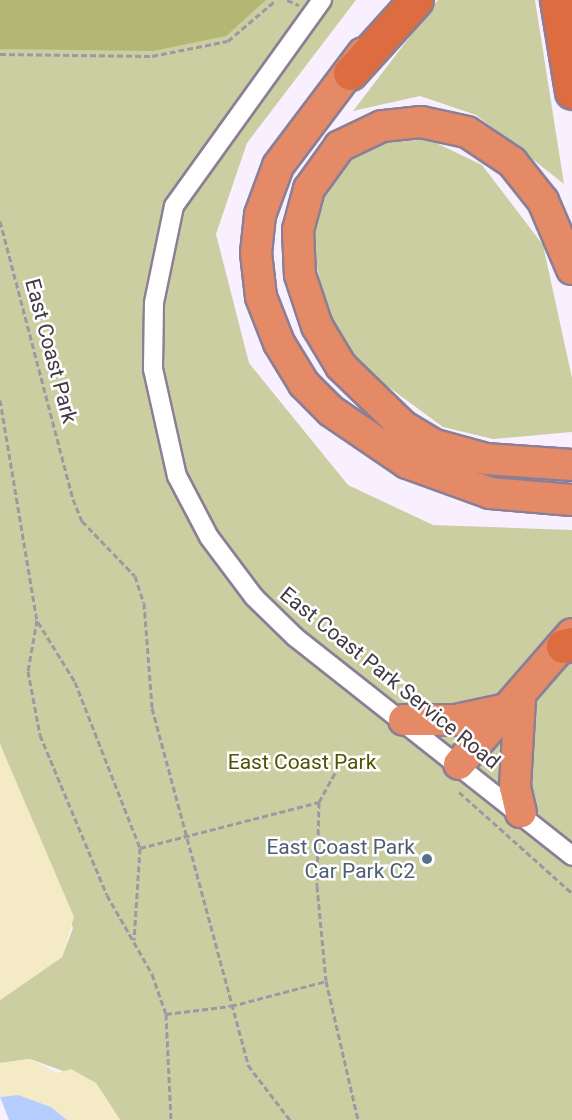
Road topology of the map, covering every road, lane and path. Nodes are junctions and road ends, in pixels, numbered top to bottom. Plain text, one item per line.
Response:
1 (276, 0) edge
2 (322, 0) edge
3 (398, 0) edge
4 (416, 0) edge
5 (557, 0) edge
6 (0, 54) edge
7 (350, 73) junction
8 (572, 92) edge
9 (0, 222) edge
10 (572, 269) edge
11 (0, 400) edge
12 (572, 465) edge
13 (572, 500) edge
14 (37, 620) junction
15 (569, 641) edge
16 (516, 703) junction
17 (404, 720) junction
18 (341, 762) dead end
19 (459, 764) junction
20 (319, 802) junction
21 (521, 812) junction
22 (185, 840) junction
23 (140, 848) junction
24 (572, 856) edge
25 (134, 940) junction
26 (326, 981) junction
27 (231, 1006) junction
28 (166, 1014) junction
29 (171, 1120) edge
30 (290, 1120) edge
31 (358, 1120) edge

1 - 6 path
2 - 17 street, East Coast Park Service Road
3 - 7 highway
4 - 7 highway
5 - 8 highway
7 - 13 highway
9 - 22 path, East Coast Park
10 - 12 highway
11 - 14 path
14 - 23 path
14 - 25 path
15 - 16 highway
16 - 17 highway
16 - 19 highway
16 - 21 highway
17 - 19 street, East Coast Park Service Road
18 - 20 path
19 - 21 street, East Coast Park Service Road
20 - 22 path
20 - 26 path
21 - 24 street, East Coast Park Service Road
22 - 23 path
22 - 27 path, East Coast Park
23 - 25 path
25 - 28 path
26 - 27 path
26 - 31 path
27 - 28 path
27 - 30 path, East Coast Park
28 - 29 path

